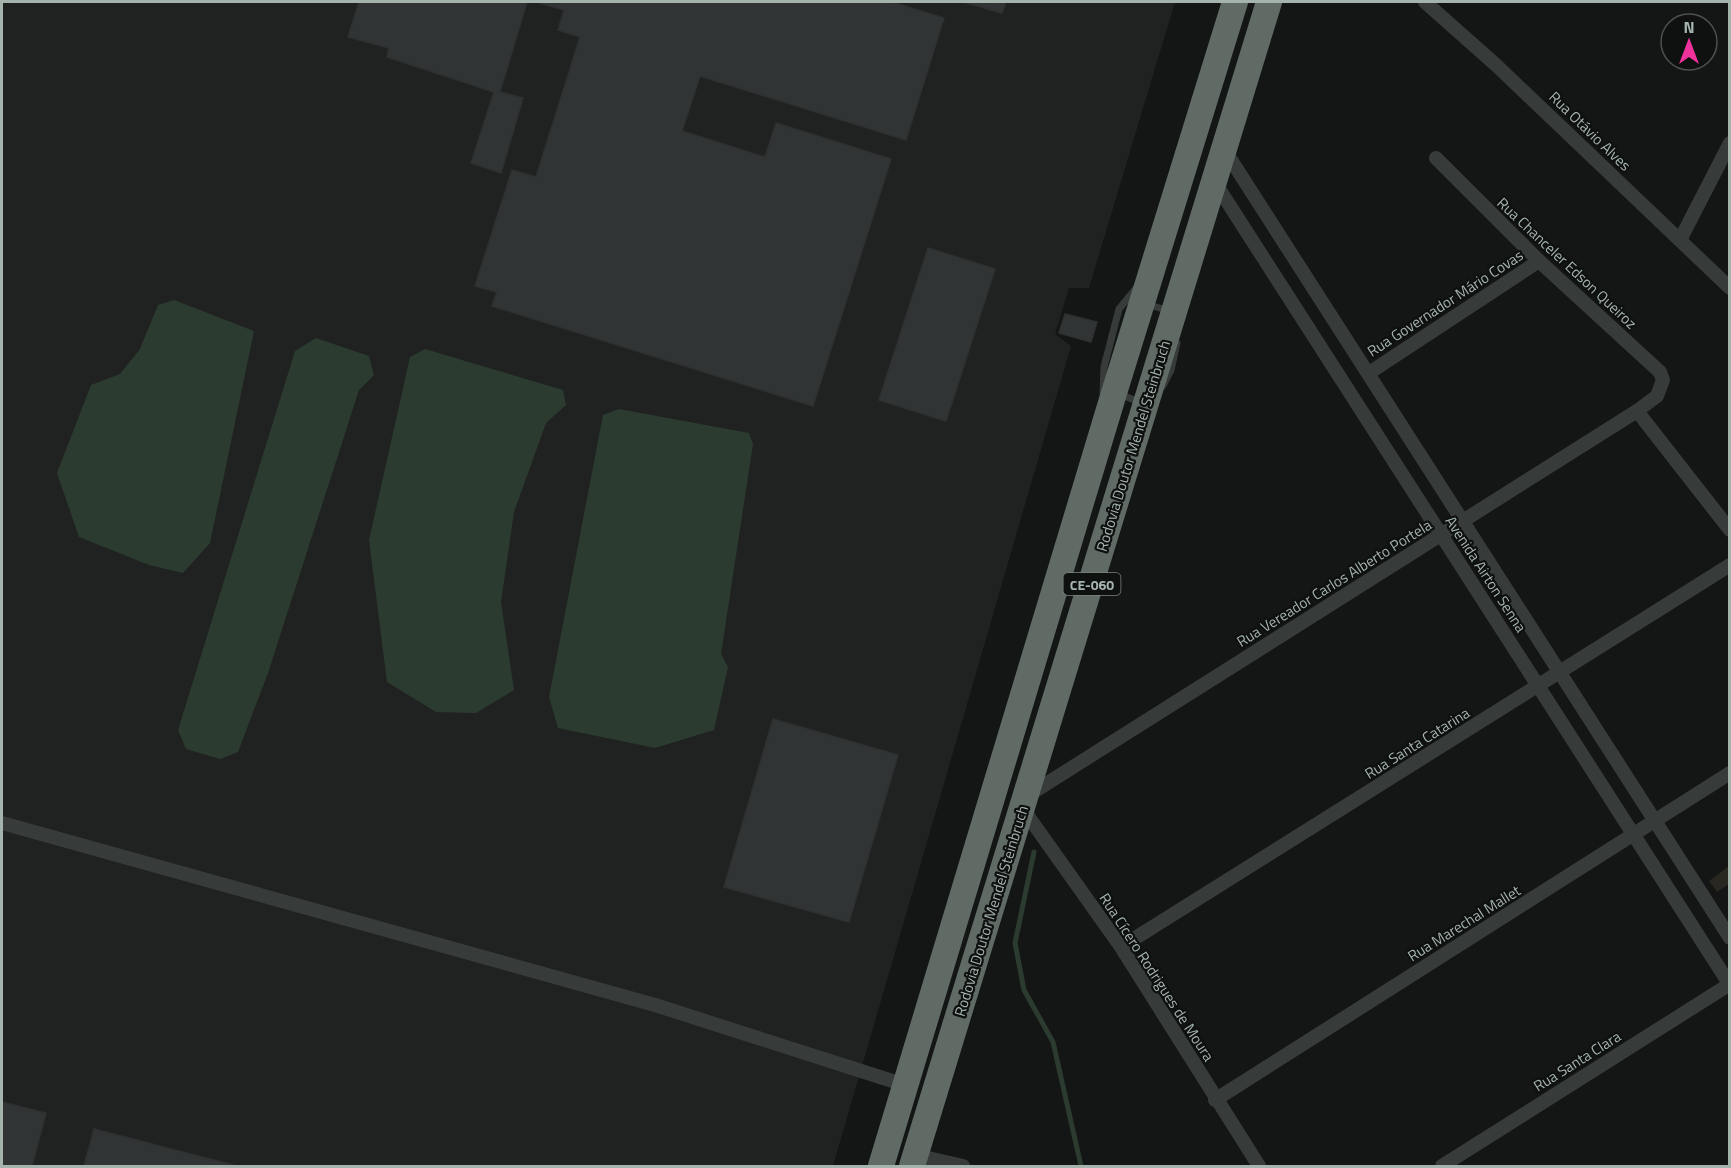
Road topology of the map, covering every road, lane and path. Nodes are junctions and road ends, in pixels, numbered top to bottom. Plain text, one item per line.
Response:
1 (1235, 2) edge
2 (1269, 2) edge
3 (1425, 2) edge
4 (1730, 143) edge
5 (1223, 148) junction
6 (1436, 158) dead end
7 (1214, 182) junction
8 (1680, 240) junction
9 (1539, 261) junction
10 (1153, 269) junction
11 (1730, 288) edge
12 (1143, 303) junction
13 (1174, 312) junction
14 (1369, 373) junction
15 (1114, 393) junction
16 (1657, 396) joint
17 (1387, 402) junction
18 (1146, 405) junction
19 (1637, 411) junction
20 (1365, 417) junction
21 (1105, 425) junction
22 (1461, 520) junction
23 (1730, 530) edge
24 (1441, 534) junction
25 (1730, 565) edge
26 (1558, 674) junction
27 (1538, 686) junction
28 (1730, 772) edge
29 (1025, 803) junction
30 (1656, 821) junction
31 (2, 823) edge
32 (1632, 835) junction
33 (1730, 938) edge
34 (1121, 947) junction
35 (1729, 984) edge
36 (905, 1085) junction
37 (1215, 1100) junction
38 (914, 1161) edge
39 (881, 1167) edge
40 (963, 1167) edge
41 (1259, 1167) edge
42 (1442, 1167) edge

1 - 10 highway, Rodovia Doutor Mendel Steinbruch / CE-060
2 - 5 highway, Rodovia Doutor Mendel Steinbruch / CE-060
3 - 8 street, Rua Otávio Alves
4 - 8 street
5 - 7 highway, Rodovia Doutor Mendel Steinbruch / CE-060
5 - 14 street, Avenida Airton Senna
6 - 9 street, Rua Chanceler Edson Queiroz
7 - 13 highway, Rodovia Doutor Mendel Steinbruch / CE-060
7 - 20 street, Avenida Airton Senna
8 - 11 street, Rua Otávio Alves
9 - 14 street, Rua Governador Mário Covas
9 - 16 street, Rua Chanceler Edson Queiroz
10 - 12 highway, Rodovia Doutor Mendel Steinbruch / CE-060
10 - 21 lane
12 - 13 lane
12 - 15 highway, Rodovia Doutor Mendel Steinbruch / CE-060
13 - 18 highway, Rodovia Doutor Mendel Steinbruch / CE-060
14 - 17 street, Avenida Airton Senna
15 - 18 lane
15 - 21 highway, Rodovia Doutor Mendel Steinbruch / CE-060
16 - 19 street, Rua Vereador Carlos Alberto Portela
17 - 20 street
17 - 22 street, Avenida Airton Senna
18 - 29 highway, Rodovia Doutor Mendel Steinbruch / CE-060
19 - 22 street, Rua Vereador Carlos Alberto Portela
19 - 23 street
20 - 24 street, Avenida Airton Senna
21 - 36 highway, Rodovia Doutor Mendel Steinbruch / CE-060
22 - 24 street, Rua Vereador Carlos Alberto Portela
22 - 26 street, Avenida Airton Senna
24 - 27 street, Avenida Airton Senna
24 - 29 street, Rua Vereador Carlos Alberto Portela
25 - 26 street, Rua Santa Catarina
26 - 27 street, Rua Santa Catarina
26 - 30 street, Avenida Airton Senna
27 - 32 street, Avenida Airton Senna
27 - 34 street, Rua Santa Catarina
28 - 30 street, Rua Marechal Mallet
29 - 34 street, Rua Cícero Rodrigues de Moura
29 - 38 highway, Rodovia Doutor Mendel Steinbruch / CE-060
30 - 32 street, Rua Marechal Mallet
30 - 33 street, Avenida Airton Senna
31 - 36 street
32 - 35 street, Avenida Airton Senna
32 - 37 street, Rua Marechal Mallet
34 - 37 street, Rua Cícero Rodrigues de Moura
35 - 42 street, Rua Santa Clara
36 - 39 highway, Rodovia Doutor Mendel Steinbruch / CE-060
37 - 41 street, Rua Cícero Rodrigues de Moura
38 - 40 street

